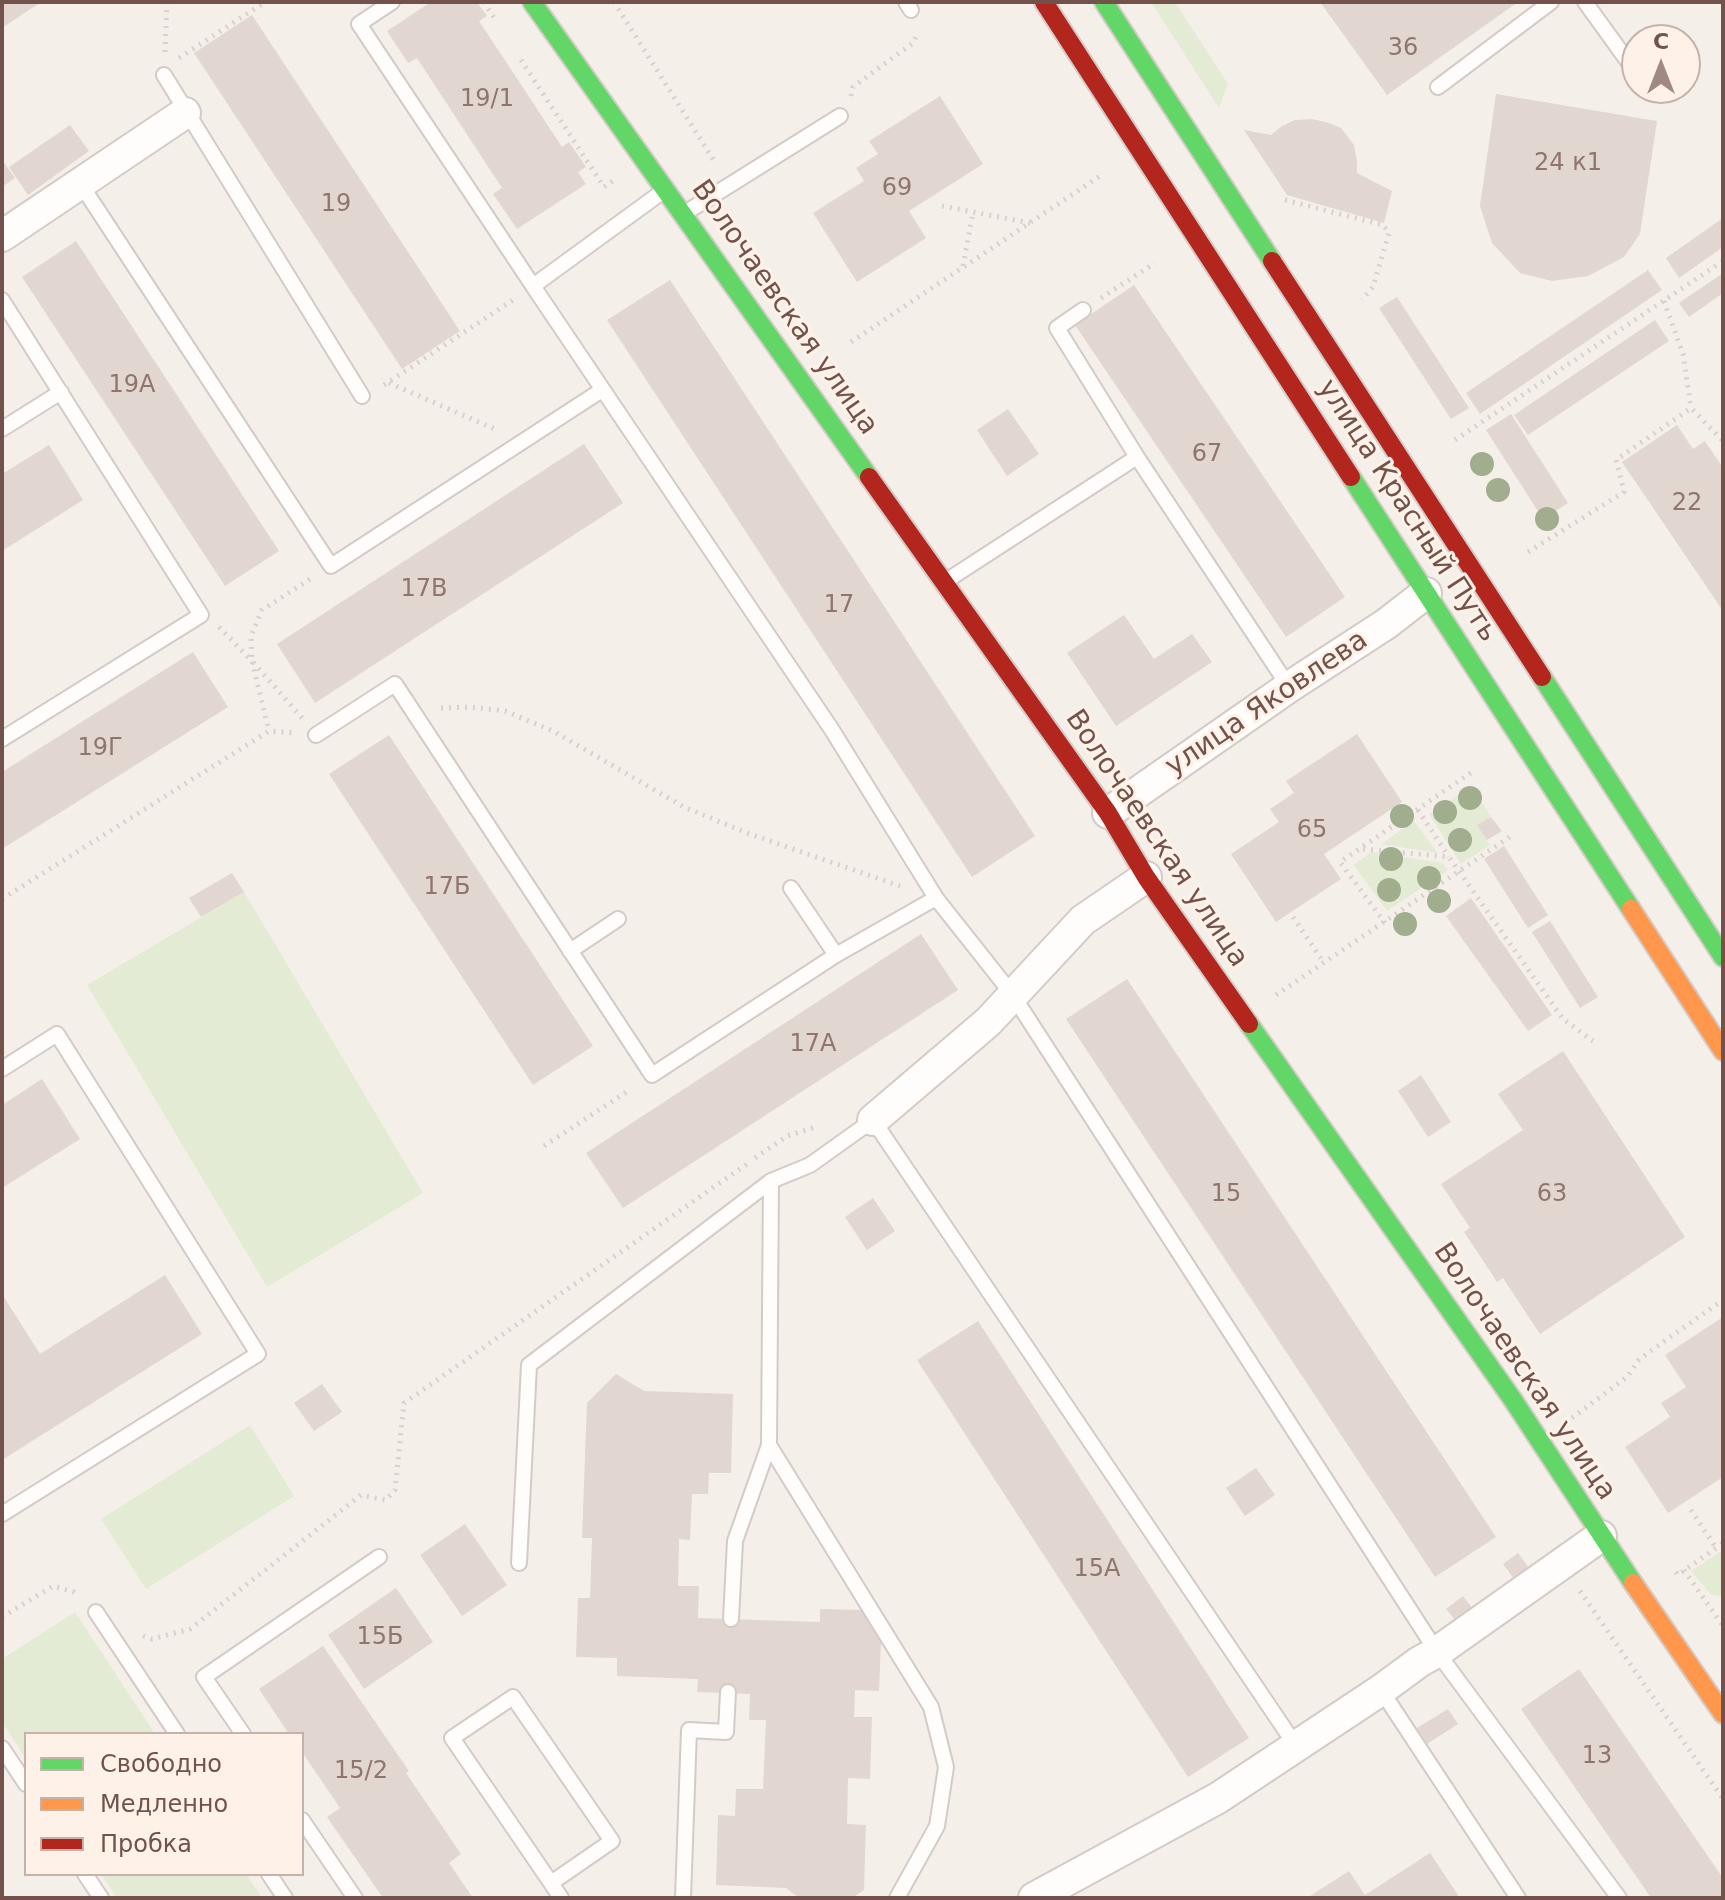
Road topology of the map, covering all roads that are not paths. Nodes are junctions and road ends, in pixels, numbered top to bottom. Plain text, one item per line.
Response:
1 (392, 2) edge
2 (532, 2) edge
3 (1044, 2) edge
4 (1104, 2) edge
5 (1551, 2) edge
6 (1585, 2) edge
7 (1621, 52) edge
8 (164, 75) road end
9 (1438, 87) dead end
10 (185, 113) junction
11 (840, 116) road end
12 (80, 183) junction
13 (666, 189) junction
14 (683, 214) junction
15 (2, 236) edge
16 (533, 286) junction
17 (2, 300) edge
18 (1083, 310) road end
19 (602, 390) junction
20 (61, 392) junction
21 (362, 396) road end
22 (2, 429) edge
23 (1137, 457) junction
24 (1447, 574) junction
25 (943, 583) junction
26 (1289, 687) junction
27 (316, 735) road end
28 (2, 739) edge
29 (1108, 813) junction
30 (1146, 877) junction
31 (791, 888) dead end
32 (936, 898) junction
33 (618, 919) dead end
34 (570, 951) junction
35 (836, 955) junction
36 (1723, 957) edge
37 (1012, 994) junction
38 (1723, 1051) edge
39 (2, 1069) edge
40 (873, 1120) junction
41 (771, 1181) junction
42 (769, 1445) junction
43 (2, 1514) edge
44 (1601, 1536) junction
45 (379, 1557) dead end
46 (519, 1563) dead end
47 (96, 1612) road end
48 (731, 1619) dead end
49 (1437, 1652) junction
50 (1381, 1690) junction
51 (728, 1692) dead end
52 (1723, 1714) edge
53 (176, 1732) edge
54 (242, 1732) edge
55 (1296, 1746) junction
56 (2, 1748) edge
57 (24, 1781) edge
58 (304, 1823) edge
59 (86, 1876) edge
60 (270, 1876) edge
61 (551, 1883) junction
62 (101, 1898) edge
63 (285, 1898) edge
64 (355, 1898) edge
65 (561, 1898) edge
66 (683, 1898) edge
67 (897, 1898) edge
68 (1034, 1898) edge
69 (1518, 1898) edge
70 (1619, 1898) edge

1 - 16 lane
2 - 13 main road, Волочаевская улица
3 - 24 main road, улица Красный Путь
4 - 24 main road, улица Красный Путь
5 - 9 lane
6 - 7 lane
8 - 10 lane
10 - 12 street
10 - 21 lane
11 - 14 lane
12 - 15 street
12 - 19 lane
13 - 14 main road, Волочаевская улица
13 - 16 lane
14 - 25 main road, Волочаевская улица
16 - 19 lane
17 - 20 lane
18 - 23 lane
19 - 32 lane
20 - 22 lane
20 - 28 lane
23 - 25 lane
23 - 26 lane
24 - 26 street, улица Яковлева
24 - 36 main road, улица Красный Путь
24 - 38 main road, улица Красный Путь
25 - 29 main road, Волочаевская улица
26 - 29 street, улица Яковлева
27 - 34 lane
29 - 30 main road, Волочаевская улица
30 - 37 street
30 - 44 main road, Волочаевская улица
31 - 35 lane
32 - 35 lane
32 - 37 lane
33 - 34 lane
34 - 35 lane
37 - 40 street
37 - 49 lane
39 - 43 lane
40 - 41 lane
40 - 55 lane
41 - 42 lane
41 - 46 lane
42 - 48 lane
42 - 67 lane
44 - 49 street
44 - 52 main road, Волочаевская улица
45 - 54 lane
47 - 53 lane
49 - 50 street
49 - 70 lane
50 - 55 street
50 - 69 lane
51 - 66 lane
55 - 68 street
56 - 57 lane
58 - 64 lane
59 - 62 lane
60 - 63 lane
61 - 61 lane
61 - 65 lane

